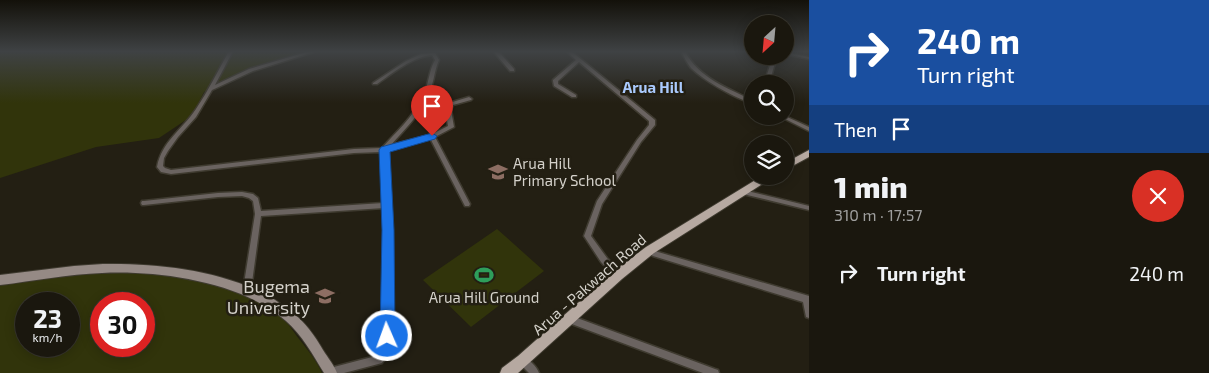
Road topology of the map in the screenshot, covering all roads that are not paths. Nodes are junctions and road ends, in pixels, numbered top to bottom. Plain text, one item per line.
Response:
1 (221, 68) edge
2 (256, 68) edge
3 (400, 68) edge
4 (432, 68) edge
5 (570, 68) edge
6 (589, 68) edge
7 (697, 68) edge
8 (375, 83) dead end
9 (210, 89) junction
10 (574, 96) dead end
11 (744, 97) edge
12 (469, 99) dead end
13 (794, 122) edge
14 (809, 129) edge
15 (432, 136) junction
16 (384, 150) junction
17 (809, 153) edge
18 (794, 162) edge
19 (755, 185) edge
20 (743, 192) junction
21 (144, 203) dead end
22 (467, 204) dead end
23 (386, 205) junction
24 (809, 208) edge
25 (258, 214) junction
26 (650, 250) junction
27 (618, 275) junction
28 (0, 280) edge
29 (247, 290) junction
30 (807, 299) edge
31 (809, 314) edge
32 (569, 319) junction
33 (523, 361) junction
34 (330, 372) edge
35 (507, 373) edge
36 (536, 373) edge
37 (714, 373) edge

1 - 9 street
2 - 9 street
3 - 8 street
4 - 16 street
5 - 10 street
6 - 27 street
7 - 11 street
9 - 16 street
12 - 15 street
13 - 14 street
15 - 16 street
15 - 22 street
16 - 23 street
17 - 18 main road
19 - 20 main road, Arua - Pakwach Road
20 - 24 street
20 - 26 main road, Arua - Pakwach Road
21 - 25 street
23 - 25 street
23 - 34 street
25 - 29 street
26 - 27 main road, Arua - Pakwach Road
26 - 30 street
27 - 32 main road, Arua - Pakwach Road
28 - 29 main road
29 - 34 main road
30 - 31 street
32 - 33 main road, Arua - Pakwach Road
32 - 37 street
33 - 35 main road, Arua - Pakwach Road
33 - 36 street

